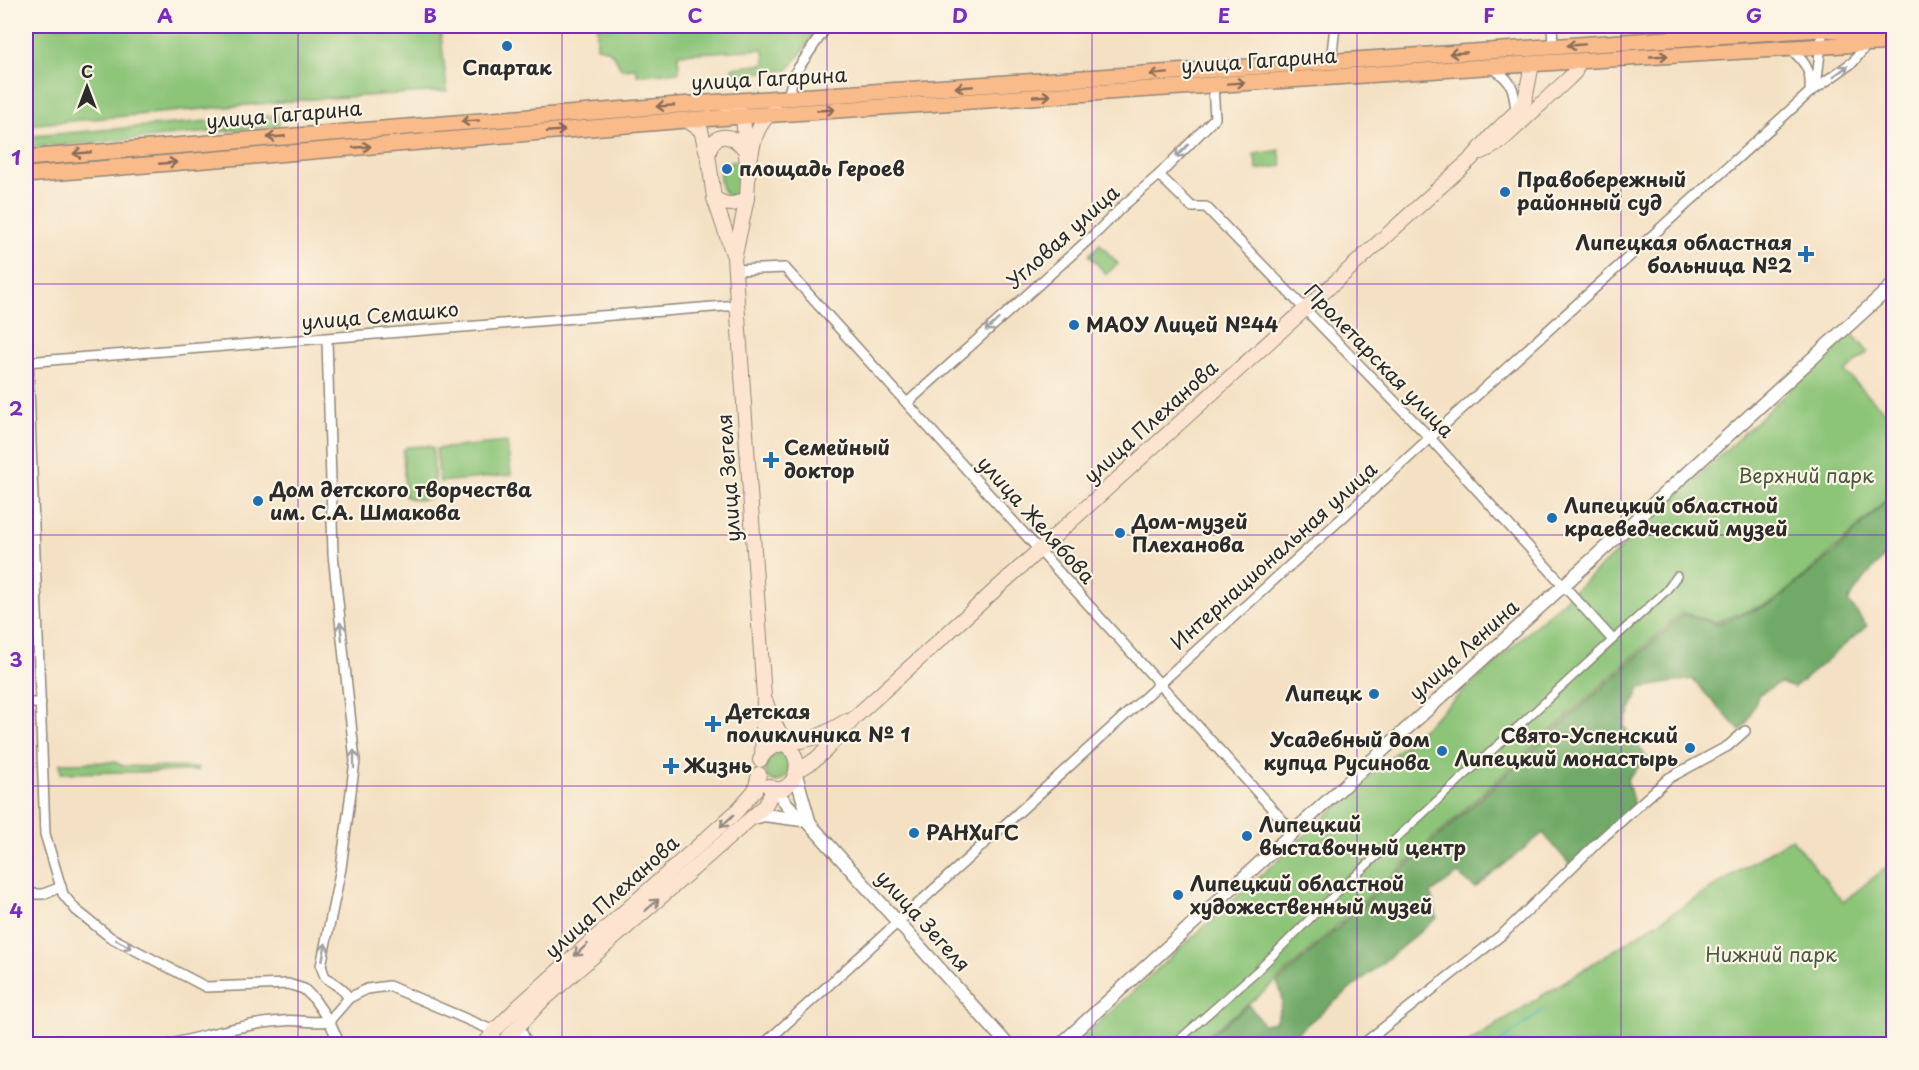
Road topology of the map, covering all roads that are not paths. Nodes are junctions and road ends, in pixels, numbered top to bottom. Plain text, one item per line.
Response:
1 (826, 26) edge
2 (1335, 26) edge
3 (1552, 26) edge
4 (1823, 27) edge
5 (1893, 29) edge
6 (1694, 31) edge
7 (1893, 42) edge
8 (1868, 43) junction
9 (1553, 46) junction
10 (1821, 46) junction
11 (1790, 48) junction
12 (1516, 49) junction
13 (1579, 61) junction
14 (1331, 62) junction
15 (1537, 63) junction
16 (1491, 66) junction
17 (1325, 78) junction
18 (1213, 85) junction
19 (1809, 93) junction
20 (787, 99) junction
21 (723, 103) junction
22 (1532, 111) junction
23 (1516, 112) junction
24 (768, 115) junction
25 (743, 116) junction
26 (686, 120) junction
27 (231, 141) junction
28 (746, 151) junction
29 (708, 157) junction
30 (26, 158) edge
31 (232, 158) junction
32 (1472, 158) junction
33 (26, 175) edge
34 (1158, 175) junction
35 (748, 179) junction
36 (714, 198) junction
37 (747, 198) junction
38 (735, 264) junction
39 (1893, 284) edge
40 (26, 304) edge
41 (738, 305) junction
42 (1304, 309) junction
43 (327, 339) junction
44 (27, 362) edge
45 (907, 403) junction
46 (1430, 438) junction
47 (1039, 550) junction
48 (1677, 576) dead end
49 (1564, 586) junction
50 (1612, 639) junction
51 (1160, 684) junction
52 (764, 697) junction
53 (26, 703) edge
54 (41, 703) junction
55 (856, 716) junction
56 (1745, 731) dead end
57 (761, 737) junction
58 (786, 744) junction
59 (762, 757) junction
60 (796, 773) junction
61 (759, 774) junction
62 (776, 789) junction
63 (750, 819) junction
64 (807, 822) junction
65 (1294, 833) junction
66 (61, 887) junction
67 (26, 894) edge
68 (897, 923) junction
69 (349, 998) junction
70 (329, 1021) junction
71 (519, 1025) junction
72 (494, 1031) junction
73 (182, 1043) edge
74 (26, 1044) edge
75 (103, 1044) edge
76 (171, 1044) edge
77 (338, 1044) edge
78 (484, 1044) edge
79 (502, 1044) edge
80 (527, 1044) edge
81 (764, 1044) edge
82 (1007, 1044) edge
83 (1061, 1044) edge
84 (1174, 1044) edge
85 (1363, 1044) edge

1 - 20 street
2 - 14 street
3 - 9 street
4 - 5 main road, улица Гагарина
4 - 6 main road, улица Гагарина
4 - 10 street
6 -> 9 main road, улица Гагарина
7 - 8 main road, улица Гагарина
8 - 10 main road, улица Гагарина
19 -> 8 street, Интернациональная улица
9 - 12 main road, улица Гагарина
9 - 15 main road
10 - 11 main road, улица Гагарина
10 - 19 street
13 -> 11 main road, улица Гагарина
11 - 19 street
12 -> 14 main road, улица Гагарина
12 - 15 main road
13 - 15 main road, улица Гагарина
13 - 22 main road, улица Плеханова
14 - 17 main road
14 -> 20 main road, улица Гагарина
15 - 16 main road, улица Гагарина
15 - 22 main road
15 - 23 main road, улица Плеханова
16 - 17 main road, улица Гагарина
16 - 23 street
18 -> 17 main road, улица Гагарина
24 -> 18 main road, улица Гагарина
18 -> 34 street, Угловая улица
19 - 46 street, Интернациональная улица
20 - 21 main road, улица Гагарина
20 - 24 main road
21 - 25 main road
21 -> 27 main road, улица Гагарина
22 - 32 main road, улица Плеханова
23 - 32 main road, улица Плеханова
24 - 25 main road, улица Гагарина
24 - 35 main road
25 - 26 main road, улица Гагарина
25 - 28 main road
26 - 29 main road
31 -> 26 main road, улица Гагарина
27 -> 30 main road, улица Гагарина
27 - 31 main road
28 - 29 main road
28 - 35 main road
29 - 36 main road
33 -> 31 main road, улица Гагарина
32 - 42 main road, улица Плеханова
34 - 42 street, Пролетарская улица
34 -> 45 street, Угловая улица
35 - 37 main road
36 - 37 main road
36 - 38 main road
37 - 38 main road
38 - 41 main road, улица Зегеля
38 - 45 street, улица Желябова
39 - 49 street, улица Ленина
40 - 44 street
41 - 43 street, улица Семашко
41 - 52 main road, улица Зегеля
42 - 46 street, Пролетарская улица
42 - 47 main road, улица Плеханова
43 - 44 street, улица Семашко
69 -> 43 street
44 - 54 street
45 - 47 street, улица Желябова
46 - 49 street, Пролетарская улица
46 - 51 street, Интернациональная улица
47 - 51 street, улица Желябова
47 - 55 main road, улица Плеханова
48 - 50 street
49 - 50 street, Пролетарская улица
49 - 65 street, улица Ленина
50 - 84 street
51 - 65 street, улица Желябова
51 - 68 street, Интернациональная улица
52 - 57 main road, улица Зегеля
52 - 58 main road, улица Зегеля
53 - 54 street
54 - 66 street
55 - 58 main road, улица Плеханова
55 - 60 main road, улица Плеханова
56 - 85 street
57 - 58 main road
57 - 59 main road, улица Зегеля
58 - 59 main road
58 - 60 main road
59 - 61 main road
60 - 62 main road
60 - 64 street, улица Зегеля
61 - 62 main road
61 -> 72 main road, улица Плеханова
62 - 63 main road, улица Плеханова
62 - 64 street, улица Зегеля
63 - 64 street
71 -> 63 main road, улица Плеханова
64 - 68 street, улица Зегеля
65 - 83 street, улица Ленина
66 - 67 street
66 -> 70 street
68 - 81 street, Интернациональная улица
68 - 82 street, улица Зегеля
69 - 70 street
69 - 72 street
70 - 73 street
70 - 77 street
71 - 79 main road, улица Плеханова
71 - 80 street
72 - 78 main road, улица Плеханова
73 - 76 street
74 - 75 street

